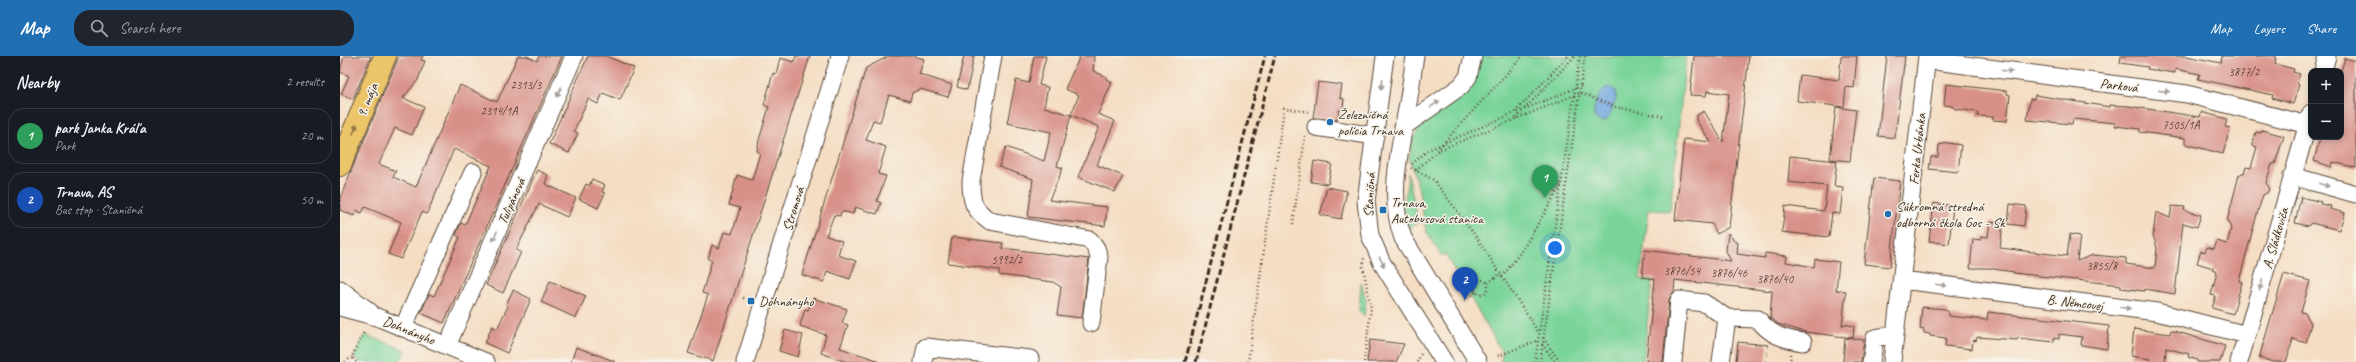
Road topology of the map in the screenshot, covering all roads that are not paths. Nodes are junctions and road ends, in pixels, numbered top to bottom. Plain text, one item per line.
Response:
1 (385, 56) edge
2 (574, 56) edge
3 (840, 56) edge
4 (993, 56) edge
5 (1385, 56) edge
6 (1415, 56) edge
7 (1473, 56) edge
8 (2327, 56) edge
9 (1927, 58) edge
10 (2324, 68) edge
11 (2308, 119) edge
12 (2308, 122) edge
13 (1310, 127) road end
14 (1403, 128) junction
15 (1375, 136) junction
16 (340, 165) edge
17 (473, 172) dead end
18 (2292, 176) junction
19 (2356, 194) edge
20 (1902, 280) junction
21 (340, 289) edge
22 (340, 308) edge
23 (377, 317) junction
24 (1727, 318) junction
25 (340, 320) edge
26 (1091, 323) dead end
27 (403, 328) junction
28 (1895, 334) junction
29 (2247, 335) junction
30 (1803, 342) dead end
31 (447, 346) junction
32 (1030, 359) dead end
33 (486, 362) edge
34 (745, 362) edge
35 (923, 362) edge
36 (1444, 362) edge
37 (1478, 362) edge
38 (1673, 362) edge
39 (1721, 362) edge
40 (1871, 362) edge
41 (1892, 362) edge
42 (2239, 362) edge

16 -> 1 main road, 9. mája
2 -> 31 street, Tulipánová
3 - 34 street, Stromová
4 - 26 street
5 -> 15 street, Staničná
6 - 14 street, Staničná
14 -> 7 street
8 - 10 street
9 -> 11 street, Parková
9 - 20 street, Ferka Urbánka
12 - 18 street, A. Sládkoviča
13 - 15 street
14 - 37 street, Staničná
15 -> 36 street, Staničná
17 - 27 street
18 -> 19 street
18 -> 29 street, A. Sládkoviča
20 - 28 street, Ferka Urbánka
20 -> 29 street, B. Němcovej
21 - 23 street, Dohnányho
22 - 23 street, Dohnányho
23 - 25 street
23 - 27 street, Dohnányho
24 - 30 street
24 - 38 street
24 - 39 street
27 - 31 street, Dohnányho
28 - 40 street
28 - 41 street, Ferka Urbánka
29 - 42 street, A. Sládkoviča
31 - 33 street, Dohnányho
32 - 35 street

